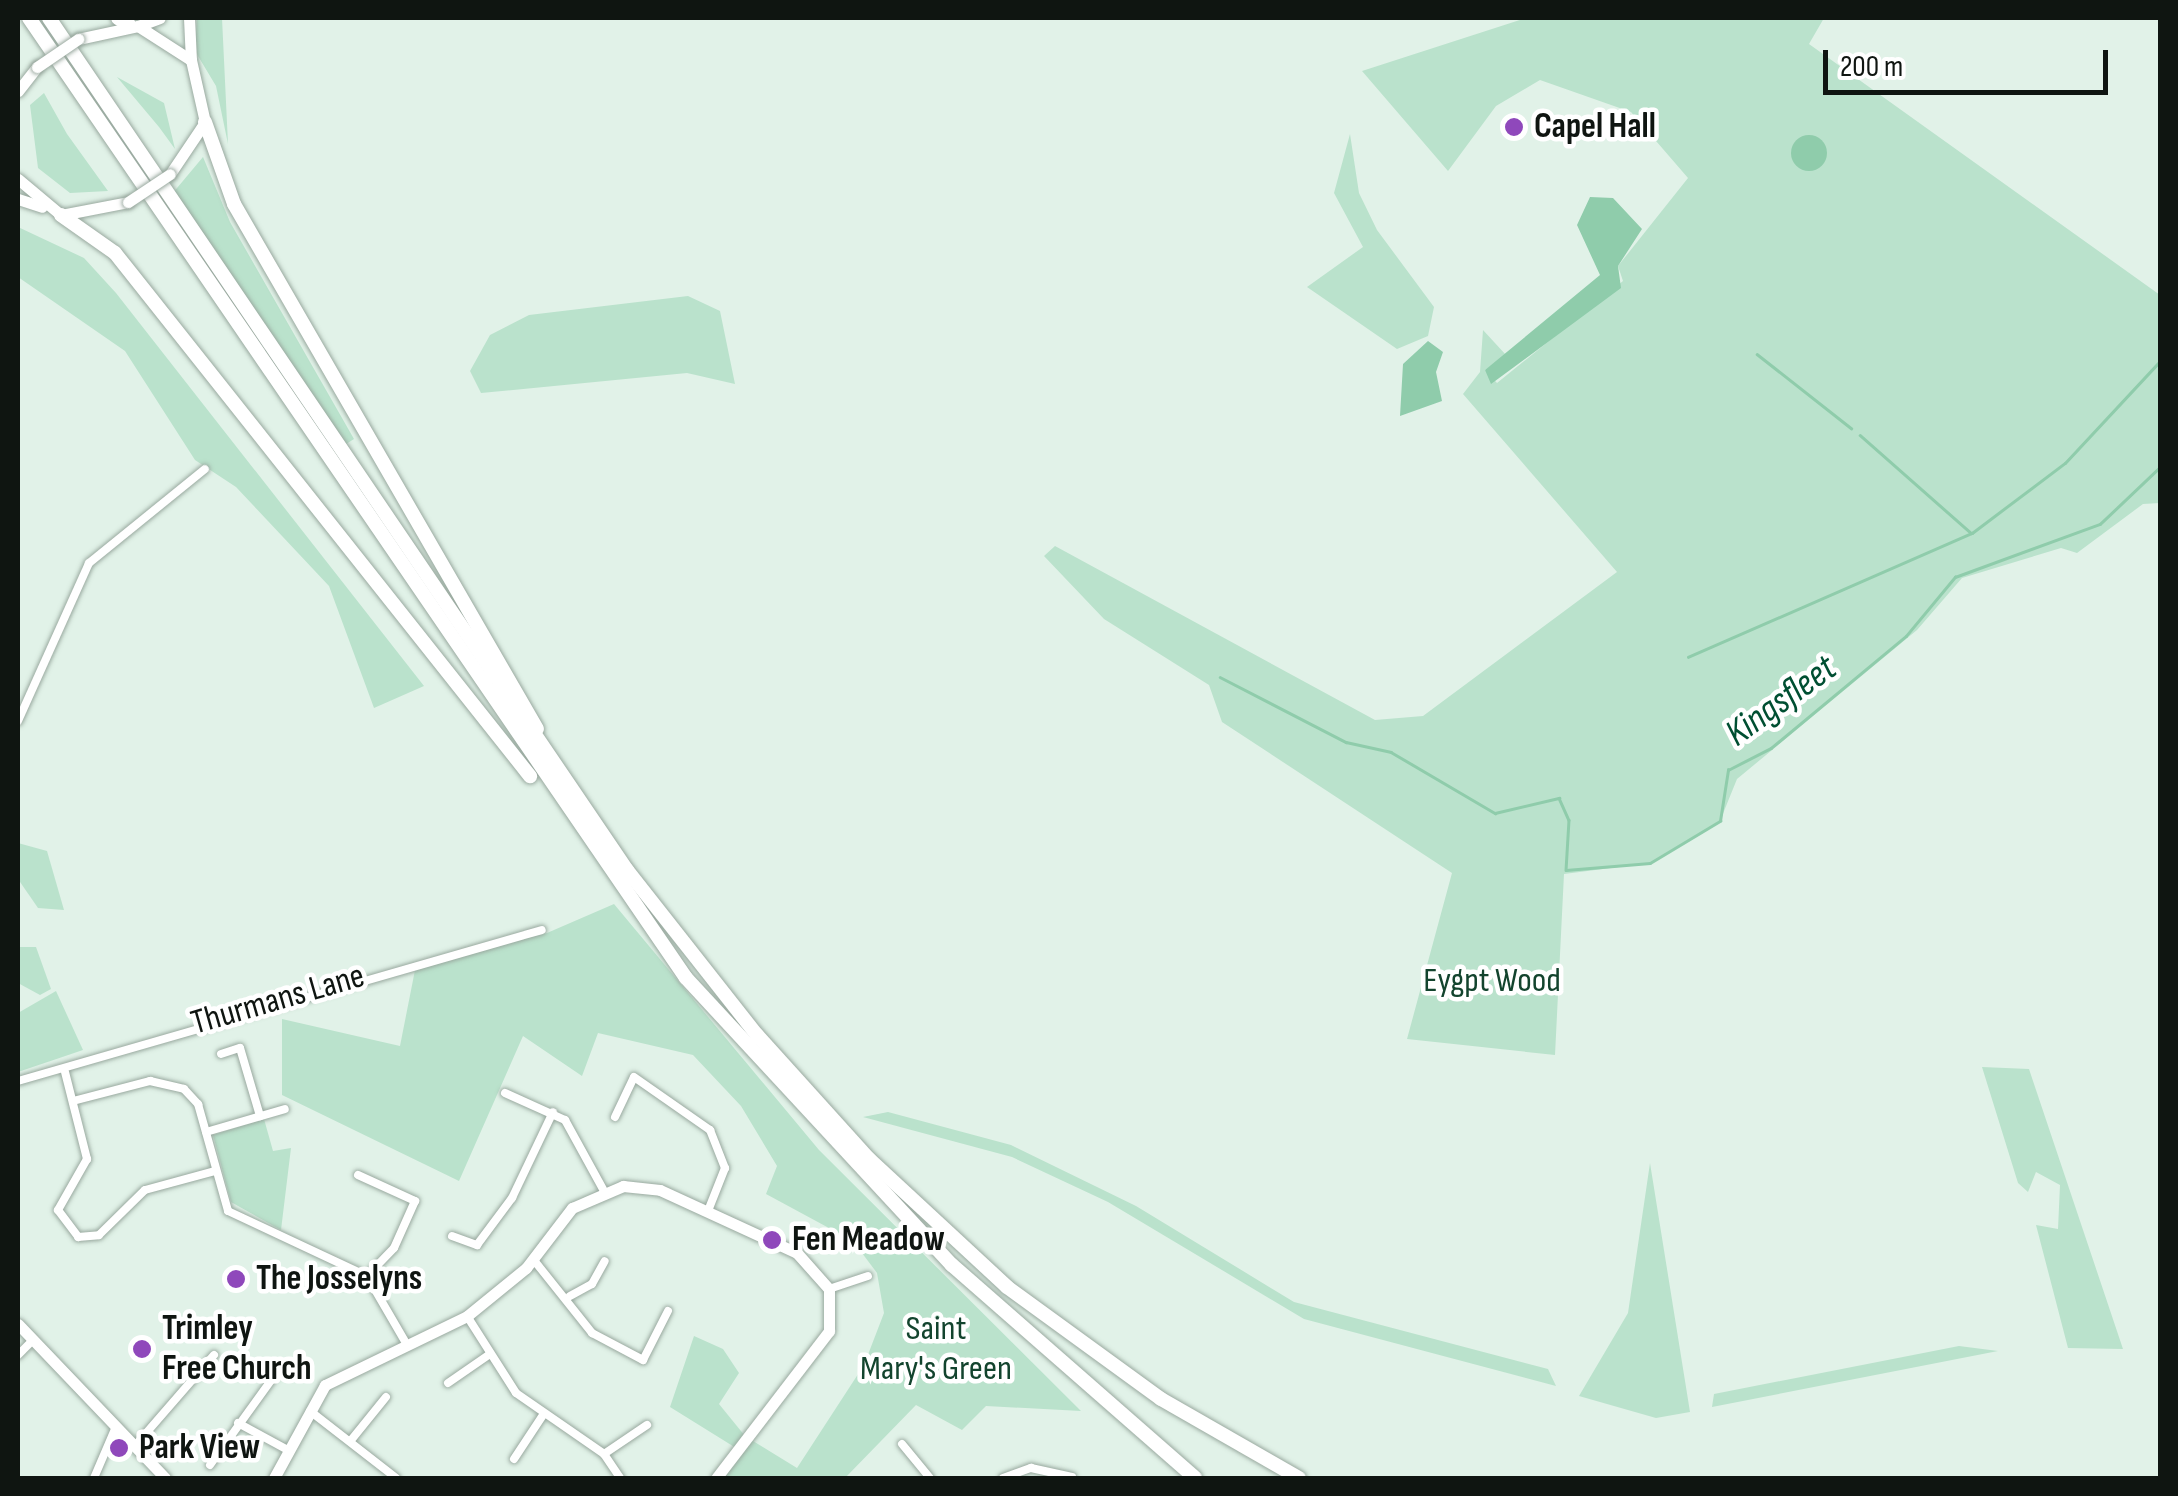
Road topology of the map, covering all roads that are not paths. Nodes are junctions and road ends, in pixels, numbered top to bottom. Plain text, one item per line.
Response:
1 (29, 18) edge
2 (50, 18) edge
3 (160, 18) edge
4 (189, 18) edge
5 (129, 23) edge
6 (191, 60) junction
7 (18, 91) edge
8 (206, 122) junction
9 (18, 179) edge
10 (18, 199) edge
11 (56, 213) junction
12 (205, 469) dead end
13 (18, 721) edge
14 (545, 748) junction
15 (556, 800) junction
16 (542, 930) dead end
17 (221, 1054) dead end
18 (65, 1072) dead end
19 (18, 1081) edge
20 (505, 1093) dead end
21 (73, 1101) junction
22 (286, 1109) dead end
23 (553, 1112) junction
24 (260, 1116) junction
25 (615, 1117) dead end
26 (206, 1132) junction
27 (215, 1171) junction
28 (358, 1175) dead end
29 (603, 1189) junction
30 (708, 1211) junction
31 (452, 1236) dead end
32 (532, 1259) junction
33 (606, 1261) dead end
34 (368, 1276) junction
35 (868, 1276) dead end
36 (829, 1289) junction
37 (570, 1296) junction
38 (668, 1311) dead end
39 (467, 1316) junction
40 (18, 1324) edge
41 (32, 1341) junction
42 (406, 1344) junction
43 (490, 1354) junction
44 (18, 1355) edge
45 (214, 1355) dead end
46 (275, 1376) dead end
47 (448, 1383) dead end
48 (386, 1397) dead end
49 (306, 1408) junction
50 (543, 1416) junction
51 (238, 1422) junction
52 (647, 1424) dead end
53 (114, 1429) junction
54 (352, 1439) junction
55 (902, 1444) dead end
56 (134, 1448) junction
57 (286, 1449) junction
58 (604, 1454) junction
59 (514, 1459) dead end
60 (210, 1465) dead end
61 (1072, 1477) edge
62 (94, 1478) edge
63 (165, 1478) edge
64 (274, 1478) edge
65 (396, 1478) edge
66 (620, 1478) edge
67 (716, 1478) edge
68 (929, 1478) edge
69 (1004, 1478) edge
70 (1195, 1478) edge
71 (1300, 1478) edge

1 - 15 highway
2 - 14 highway
3 - 5 street
4 - 6 street
5 - 6 street
5 - 7 street, bridge
6 - 8 street
8 - 11 street, bridge
8 - 14 highway
9 - 11 street
10 - 11 street
11 - 15 highway
12 - 13 street
14 - 71 highway
15 - 70 highway
16 - 19 street, Thurmans Lane
17 - 24 street
18 - 21 street
20 - 23 street
21 - 26 street
21 - 27 street
22 - 24 street
23 - 29 street
23 - 31 street
24 - 26 street
25 - 30 street
26 - 27 street
27 - 34 street
28 - 34 street
29 - 30 street
29 - 32 street
30 - 36 street
32 - 37 street
32 - 39 street
33 - 37 street
34 - 42 street
35 - 36 street
36 - 67 street
37 - 38 street
39 - 42 street
39 - 43 street
40 - 41 street
41 - 44 street
41 - 53 street
42 - 49 street
43 - 47 street
43 - 50 street
45 - 56 street
46 - 51 street
48 - 54 street
49 - 54 street
49 - 57 street
50 - 58 street
50 - 59 street
51 - 57 street
51 - 60 street
52 - 58 street
53 - 56 street
53 - 62 street
54 - 65 street
55 - 68 street
56 - 63 street
57 - 64 street
58 - 66 street
61 - 69 street

